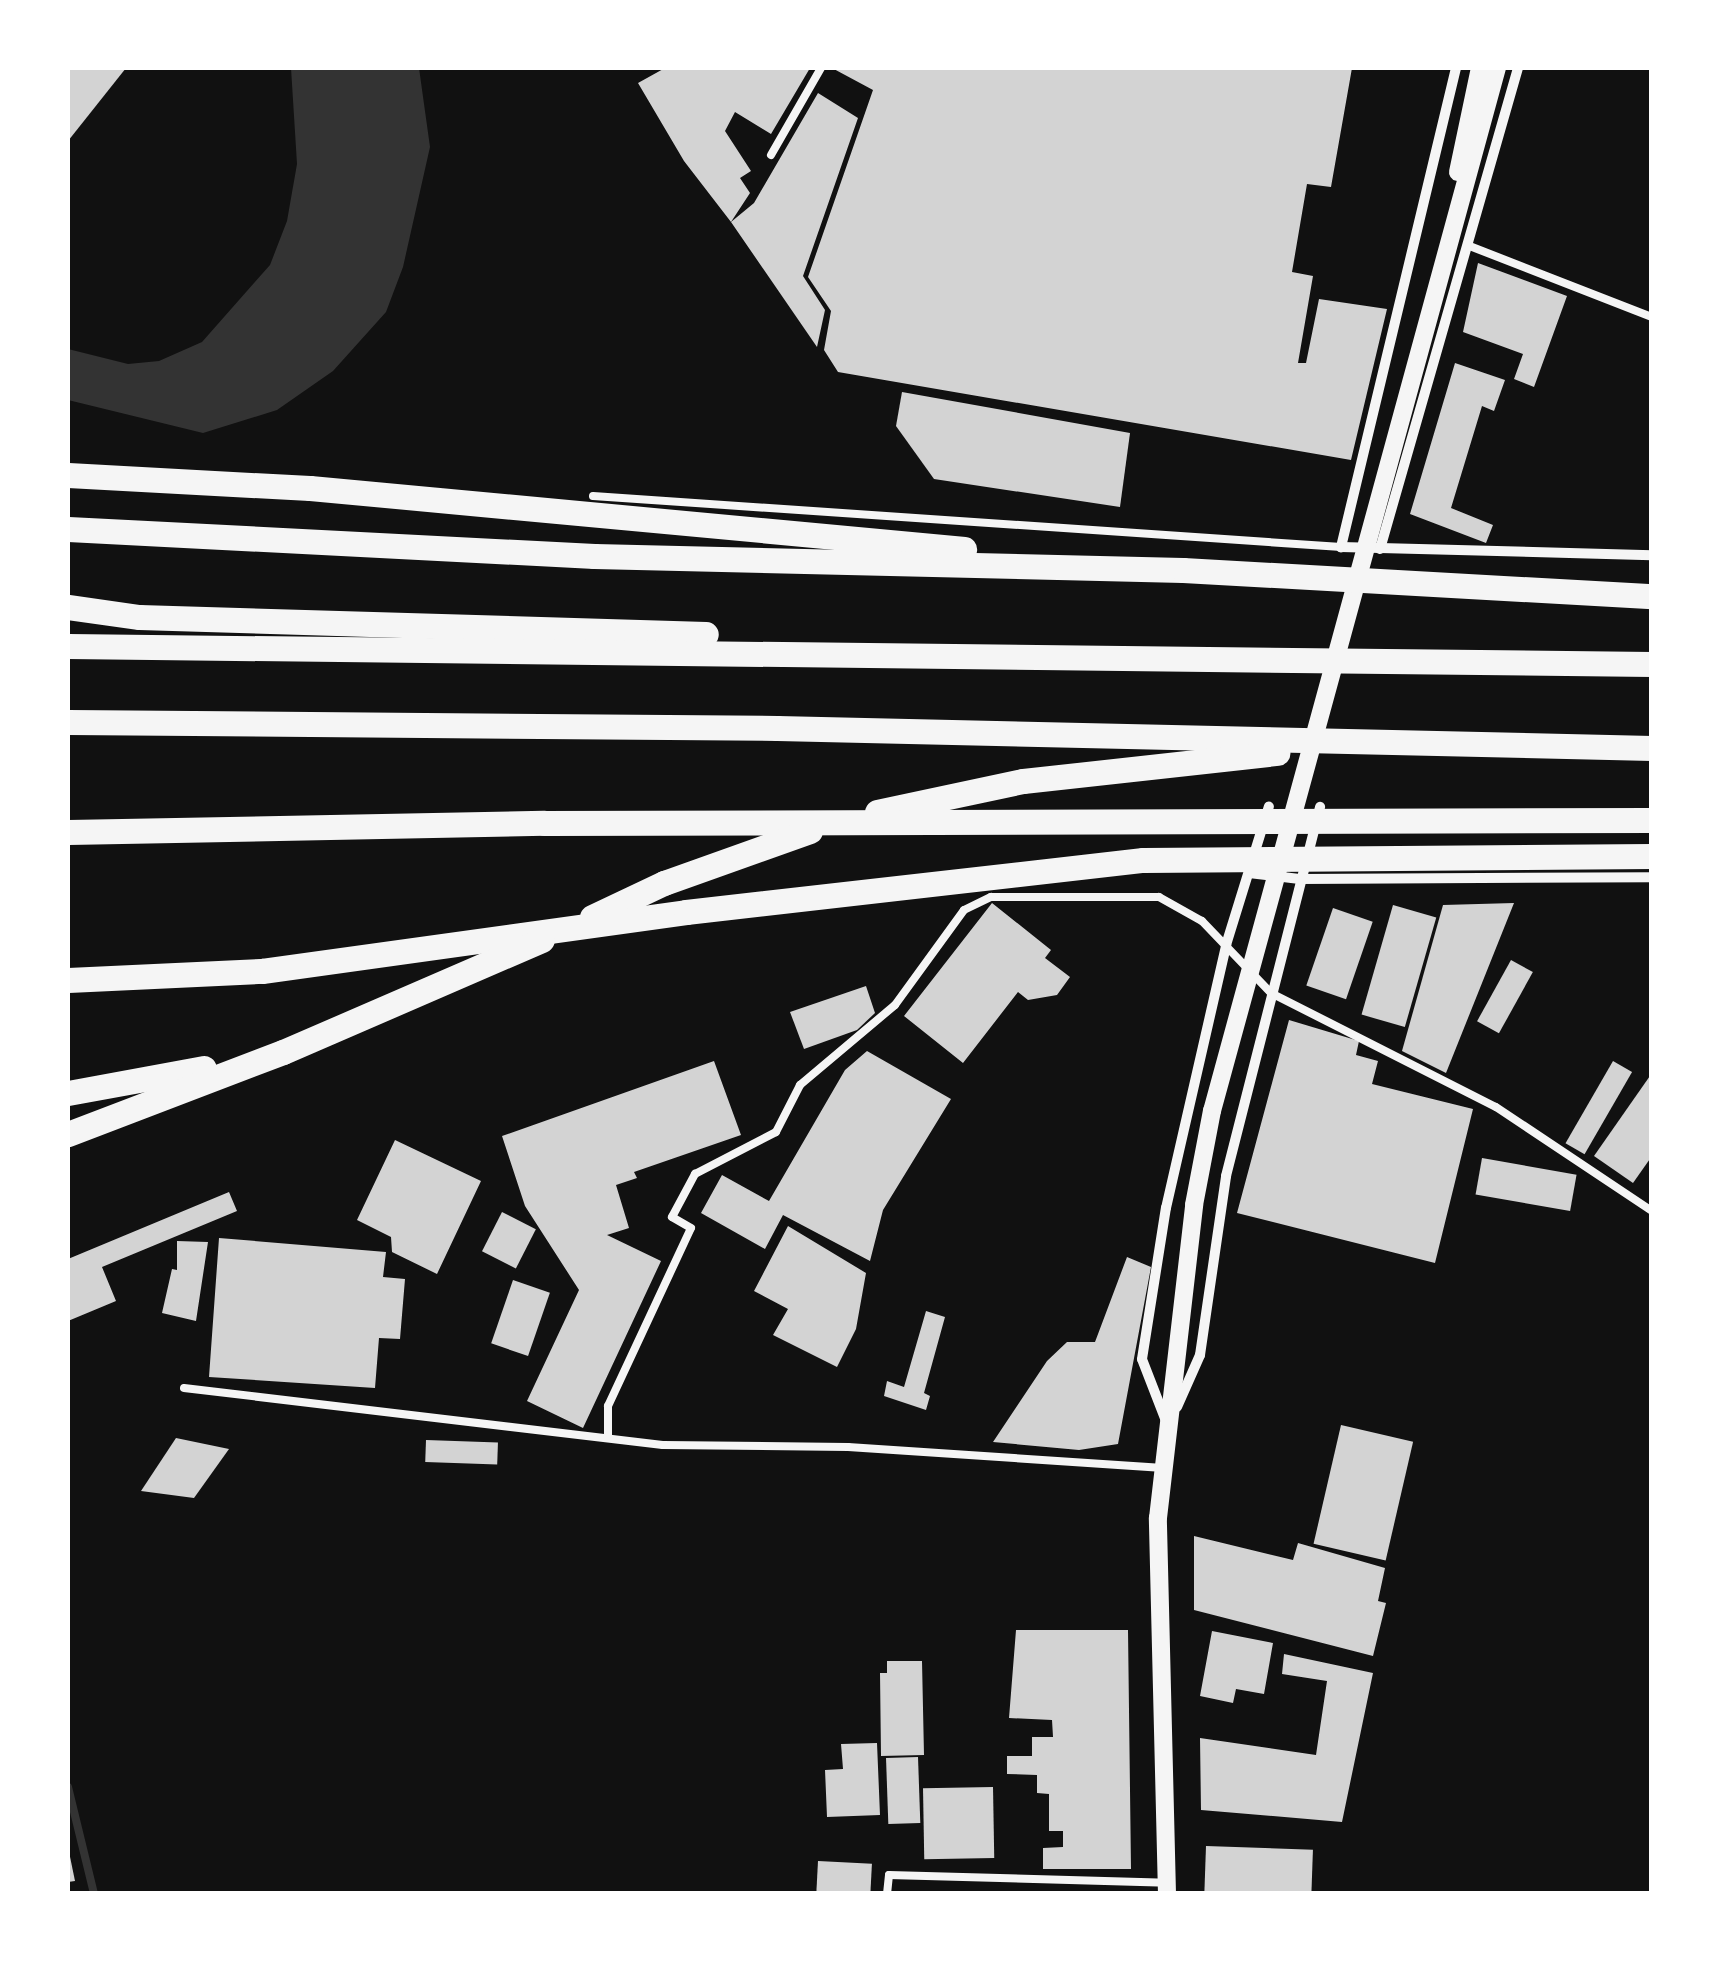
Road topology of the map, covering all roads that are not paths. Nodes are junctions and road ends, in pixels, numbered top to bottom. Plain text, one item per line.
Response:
1 (820, 68) edge
2 (1456, 68) edge
3 (1480, 68) edge
4 (1498, 68) edge
5 (1518, 68) edge
6 (771, 155) dead end
7 (1467, 245) junction
8 (1652, 317) edge
9 (1410, 392) junction
10 (68, 475) edge
11 (593, 496) dead end
12 (68, 529) edge
13 (1341, 547) junction
14 (1380, 548) junction
15 (1652, 555) edge
16 (1183, 570) junction
17 (1652, 596) edge
18 (68, 607) edge
19 (68, 646) edge
20 (1170, 654) junction
21 (1652, 664) edge
22 (68, 722) edge
23 (1377, 742) junction
24 (1652, 748) edge
25 (1270, 806) dead end
26 (1320, 807) dead end
27 (1652, 820) edge
28 (68, 832) edge
29 (1652, 856) edge
30 (1248, 873) junction
31 (1652, 877) edge
32 (1300, 878) junction
33 (1226, 945) junction
34 (68, 980) edge
35 (1271, 993) junction
36 (283, 1052) junction
37 (68, 1093) edge
38 (68, 1134) edge
39 (1652, 1211) edge
40 (184, 1388) dead end
41 (1168, 1426) junction
42 (608, 1438) junction
43 (1163, 1468) junction
44 (1167, 1888) edge
45 (887, 1894) edge

1 - 6 lane
2 - 13 street
3 - 9 street
4 - 9 street
5 - 7 street
7 - 8 lane
7 - 14 street
9 - 41 street
10 - 16 highway
11 - 13 lane
12 - 16 highway
13 - 14 street
14 - 15 street
16 - 17 highway
18 - 20 highway
19 - 20 highway
20 - 21 highway
22 - 23 highway
23 - 24 highway
23 - 36 highway
25 - 30 street
26 - 32 street
27 - 28 highway
29 - 34 highway
30 - 32 street
30 - 33 street
31 - 32 street
32 - 35 street
33 - 35 lane
33 - 41 street
33 - 42 lane
35 - 39 lane
35 - 41 street
36 - 37 highway
36 - 38 highway
40 - 42 lane
41 - 43 street
42 - 43 lane
43 - 44 street
44 - 45 lane

